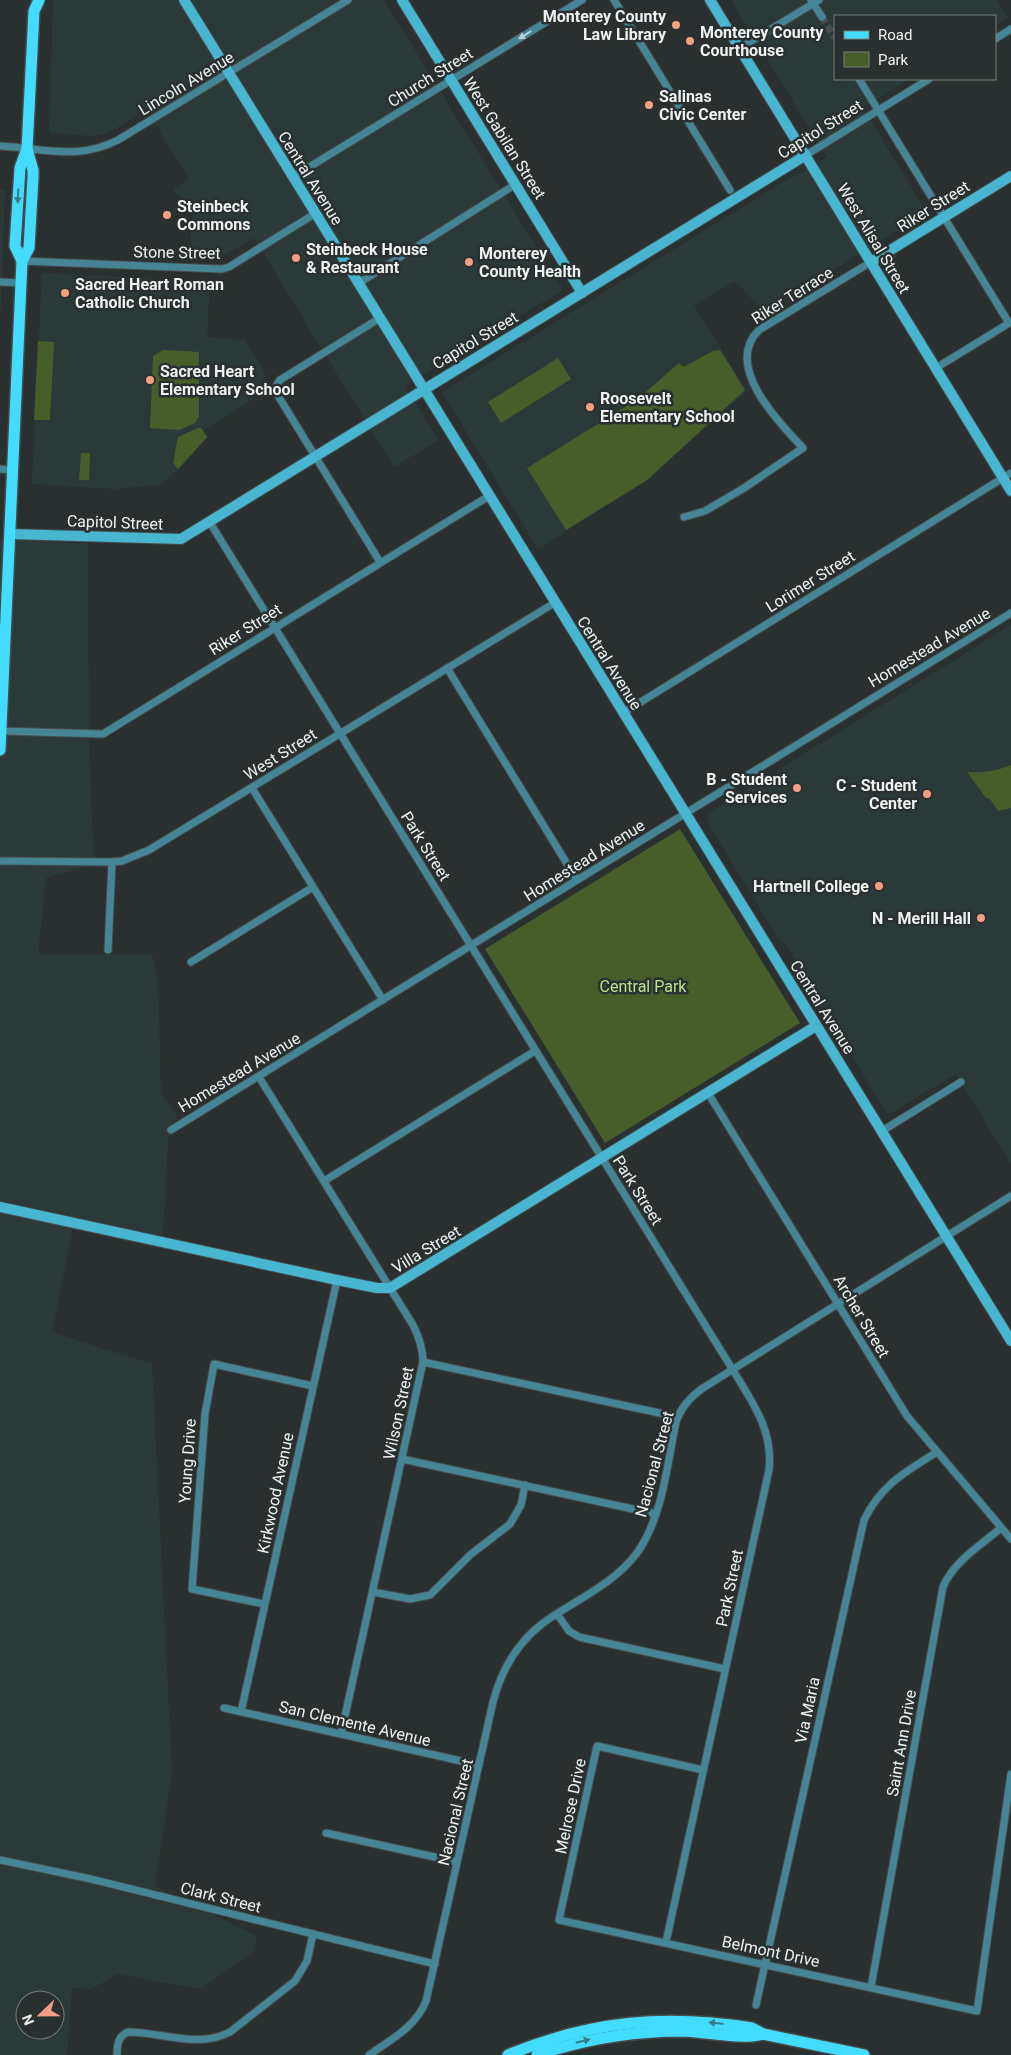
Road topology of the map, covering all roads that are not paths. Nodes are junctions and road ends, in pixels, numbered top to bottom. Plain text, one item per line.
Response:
1 (39, 0) edge
2 (184, 0) edge
3 (348, 0) edge
4 (402, 0) edge
5 (582, 0) edge
6 (614, 0) edge
7 (710, 0) edge
8 (815, 1) edge
9 (32, 6) edge
10 (822, 17) tunnel mouth
11 (1011, 29) edge
12 (996, 38) edge
13 (740, 48) junction
14 (229, 73) junction
15 (452, 80) junction
16 (860, 80) edge
17 (928, 80) edge
18 (878, 110) junction
19 (0, 146) edge
20 (27, 149) junction
21 (806, 155) junction
22 (1011, 176) edge
23 (293, 177) junction
24 (516, 184) junction
25 (730, 190) dead end
26 (316, 213) junction
27 (943, 217) junction
28 (22, 261) junction
29 (871, 262) junction
30 (0, 282) edge
31 (22, 283) junction
32 (359, 283) junction
33 (582, 293) junction
34 (380, 318) junction
35 (1010, 323) edge
36 (936, 368) junction
37 (423, 389) junction
38 (315, 456) junction
39 (0, 470) edge
40 (13, 470) junction
41 (1007, 475) edge
42 (1011, 492) edge
43 (489, 496) junction
44 (684, 517) dead end
45 (209, 521) junction
46 (10, 534) junction
47 (380, 562) junction
48 (556, 602) junction
49 (1011, 612) edge
50 (275, 628) junction
51 (3, 651) edge
52 (447, 668) junction
53 (624, 713) junction
54 (1, 731) junction
55 (340, 733) junction
56 (0, 750) edge
57 (252, 788) junction
58 (685, 813) junction
59 (0, 862) edge
60 (112, 862) junction
61 (577, 880) junction
62 (313, 886) junction
63 (471, 946) junction
64 (108, 950) dead end
65 (191, 962) dead end
66 (383, 1000) junction
67 (816, 1026) junction
68 (536, 1051) junction
69 (259, 1077) junction
70 (961, 1082) dead end
71 (708, 1092) junction
72 (171, 1130) dead end
73 (882, 1131) junction
74 (602, 1157) junction
75 (324, 1181) junction
76 (1011, 1196) edge
77 (0, 1207) edge
78 (947, 1237) junction
79 (337, 1280) junction
80 (390, 1288) junction
81 (839, 1304) junction
82 (1011, 1341) edge
83 (423, 1362) junction
84 (732, 1370) junction
85 (313, 1386) junction
86 (678, 1417) junction
87 (937, 1452) junction
88 (402, 1459) junction
89 (525, 1485) junction
90 (656, 1514) junction
91 (1000, 1528) junction
92 (1011, 1539) edge
93 (372, 1592) junction
94 (264, 1604) junction
95 (557, 1614) junction
96 (725, 1669) junction
97 (224, 1708) dead end
98 (241, 1712) junction
99 (341, 1734) junction
100 (479, 1765) junction
101 (703, 1770) junction
102 (1011, 1774) edge
103 (326, 1833) dead end
104 (0, 1860) edge
105 (457, 1862) junction
106 (559, 1920) joint
107 (314, 1934) junction
108 (666, 1942) junction
109 (766, 1963) junction
110 (435, 1964) junction
111 (871, 1987) junction
112 (756, 2005) dead end
113 (763, 2034) junction
114 (117, 2055) edge
115 (369, 2055) edge
116 (508, 2055) edge
117 (537, 2055) edge
118 (864, 2055) edge

1 - 9 main road
2 - 14 street, Central Avenue
3 - 14 street, Lincoln Avenue
4 - 15 street, West Gabilan Street
5 -> 15 street, Church Street
6 - 25 street
7 - 13 street, West Alisal Street
8 - 10 street
8 - 13 street
9 - 20 main road
11 - 12 street
13 - 21 street, West Alisal Street
14 - 20 street, Lincoln Avenue
14 - 23 street, Central Avenue
15 - 23 street, Church Street
15 - 24 street, West Gabilan Street
16 - 18 street
17 - 18 street, Capitol Street
18 - 21 street, Capitol Street
18 - 27 street
19 - 20 street, Lincoln Avenue
20 - 28 main road
21 - 29 street, West Alisal Street
21 - 33 street, Capitol Street
22 - 27 street, Riker Street
23 - 26 street, Central Avenue
24 - 32 street
24 - 33 street, West Gabilan Street
26 - 28 street, Stone Street
26 - 32 street, Central Avenue
27 - 29 street, Riker Street
27 - 35 street
28 - 31 main road
29 - 36 street, West Alisal Street
29 - 44 street, Riker Terrace
30 - 31 street
31 - 40 main road
32 - 34 street, Central Avenue
33 - 37 street, Capitol Street
34 - 37 street, Central Avenue
34 - 38 street
35 - 36 street
36 - 41 street, West Alisal Street
37 - 38 street, Capitol Street
37 - 43 street, Central Avenue
38 - 45 street, Capitol Street
38 - 47 street
39 - 40 street
40 - 46 main road
41 - 42 street, West Alisal Street
41 - 53 street, Lorimer Street
43 - 47 street, Riker Street
43 - 48 street, Central Avenue
45 - 46 street, Capitol Street
45 - 50 street, Park Street
46 - 51 main road
47 - 50 street, Riker Street
48 - 52 street, West Street
48 - 53 street, Central Avenue
49 - 58 street, Homestead Avenue
50 - 54 street, Riker Street
50 - 55 street, Park Street
51 - 54 main road
52 - 55 street, West Street
52 - 61 street
53 - 58 street, Central Avenue
54 - 56 main road
55 - 57 street, West Street
55 - 63 street, Park Street
57 - 60 street, West Street
57 - 62 street
58 - 61 street, Homestead Avenue
58 - 67 street, Central Avenue
59 - 60 street, West Street
60 - 64 street
61 - 63 street, Homestead Avenue
62 - 65 street
62 - 66 street
63 - 66 street, Homestead Avenue
63 - 68 street, Park Street
66 - 69 street, Homestead Avenue
67 - 71 street, Villa Street
67 - 73 street, Central Avenue
68 - 74 street, Park Street
68 - 75 street
69 - 72 street, Homestead Avenue
69 - 75 street, Wilson Street
70 - 73 street
71 - 74 street, Villa Street
71 - 81 street, Archer Street
73 - 78 street, Central Avenue
74 - 80 street, Villa Street
74 - 84 street, Park Street
75 - 80 street, Wilson Street
76 - 78 street, Nacional Street
77 - 79 street, Villa Street
78 - 81 street, Nacional Street
78 - 82 street, Central Avenue
79 - 80 street, Villa Street
79 - 85 street, Kirkwood Avenue
80 - 83 street, Wilson Street
81 - 84 street, Nacional Street
81 - 87 street, Archer Street
83 - 86 street
83 - 88 street, Wilson Street
84 - 86 street, Nacional Street
84 - 96 street, Park Street
85 - 94 street, Kirkwood Avenue
85 - 94 street, Young Drive
86 - 90 street, Nacional Street
87 - 91 street, Archer Street
87 - 109 street, Via Maria
88 - 89 street
88 - 93 street, Wilson Street
89 - 90 street
89 - 93 street
90 - 95 street, Nacional Street
91 - 92 street, Archer Street
91 - 111 street, Saint Ann Drive
93 - 99 street, Wilson Street
94 - 98 street, Kirkwood Avenue
95 - 96 street
95 - 100 street, Nacional Street
96 - 101 street, Park Street
97 - 98 street, San Clemente Avenue
98 - 99 street, San Clemente Avenue
99 - 100 street, San Clemente Avenue
100 - 105 street, Nacional Street
101 - 106 street, Melrose Drive
101 - 108 street, Park Street
102 - 111 street, Belmont Drive
103 - 105 street
104 - 107 street, Clark Street
105 - 110 street, Nacional Street
106 - 108 street, Belmont Drive
107 - 110 street, Clark Street
107 - 114 street
108 - 109 street, Belmont Drive
109 - 111 street, Belmont Drive
109 - 112 street, Via Maria
110 - 115 street, Nacional Street
113 -> 116 main road
117 -> 113 main road
113 - 118 main road

